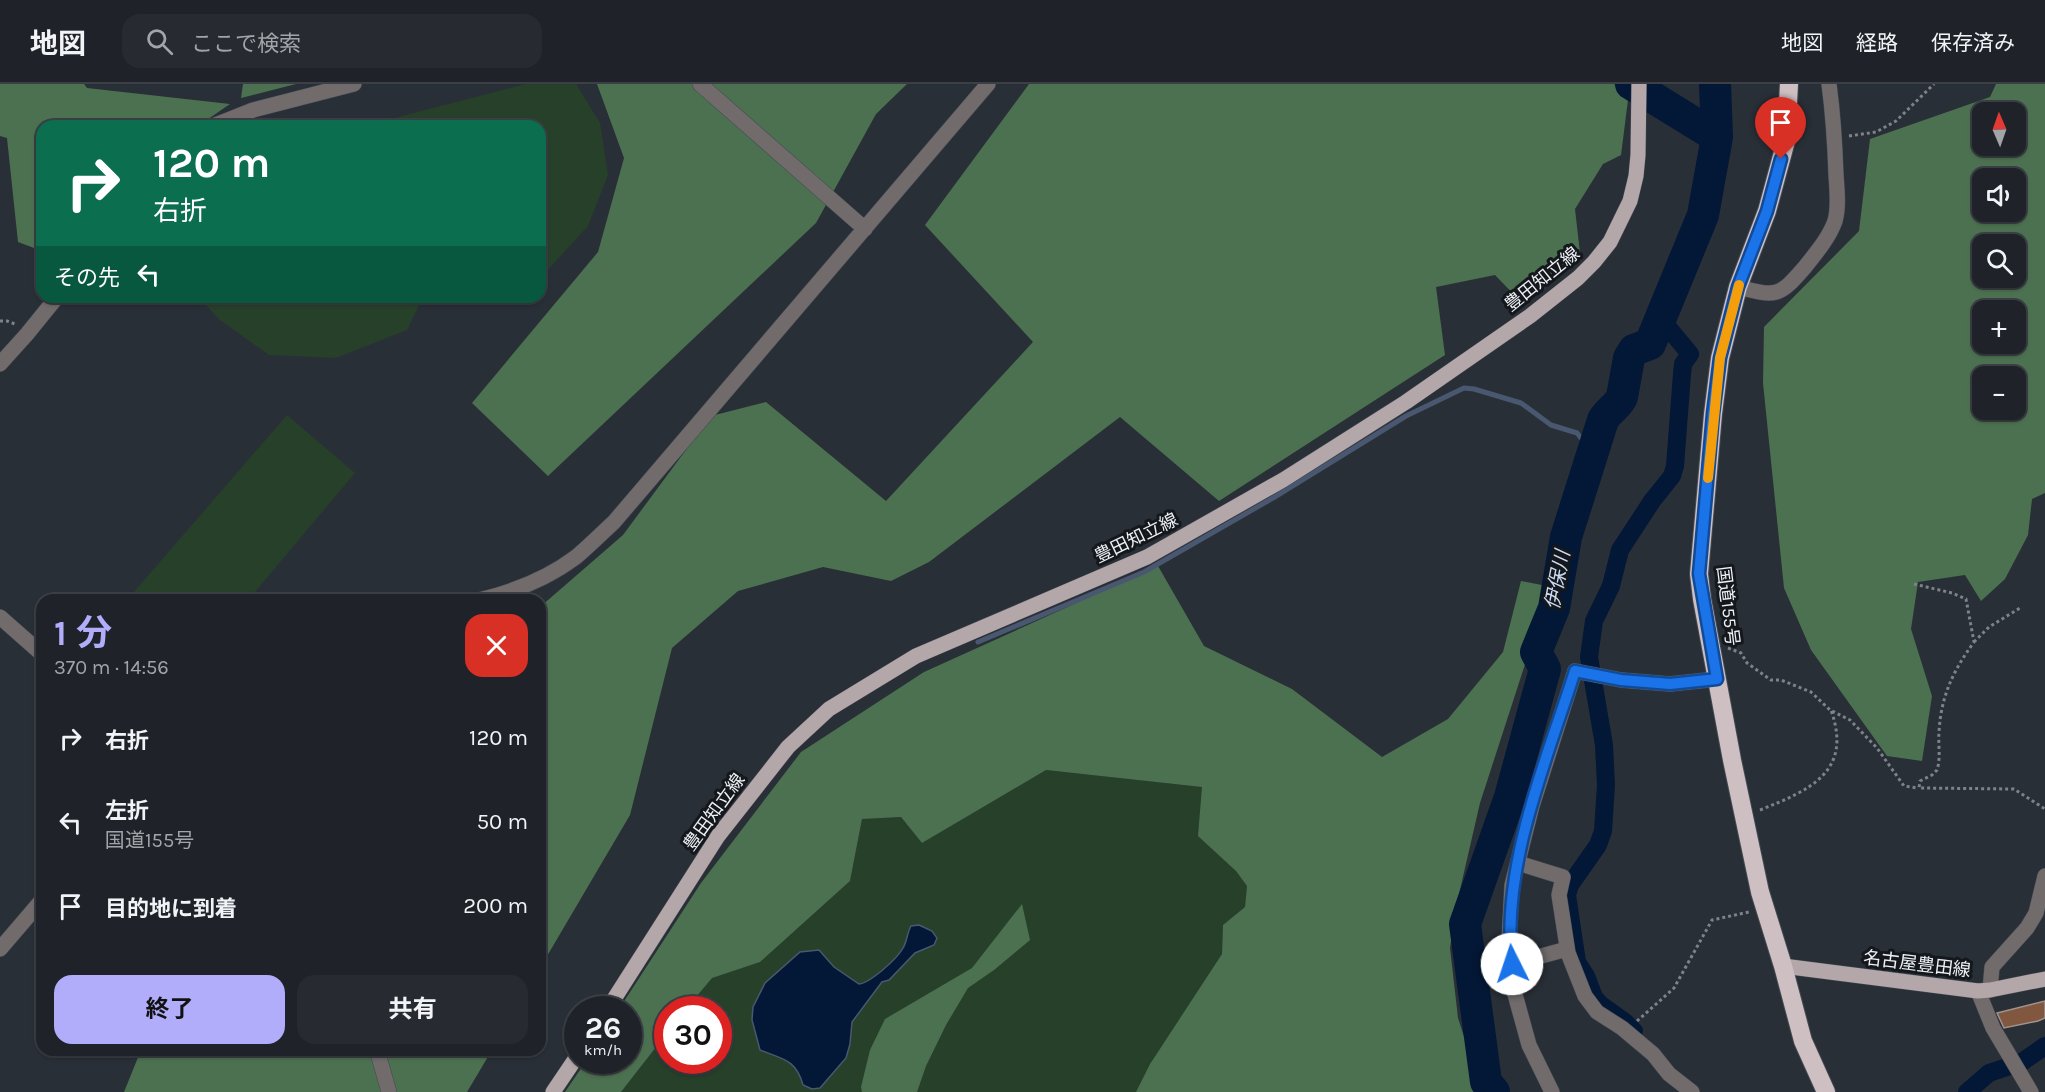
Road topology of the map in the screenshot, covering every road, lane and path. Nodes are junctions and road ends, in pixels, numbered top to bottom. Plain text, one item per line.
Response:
1 (354, 84) edge
2 (700, 84) edge
3 (988, 84) edge
4 (1639, 84) edge
5 (1789, 84) edge
6 (1829, 84) edge
7 (1934, 84) edge
8 (228, 120) edge
9 (1835, 136) junction
10 (865, 229) junction
11 (1738, 287) junction
12 (52, 303) edge
13 (0, 364) edge
14 (1914, 584) dead end
15 (497, 594) edge
16 (2020, 608) dead end
17 (0, 617) edge
18 (1974, 642) junction
19 (36, 649) edge
20 (1712, 650) junction
21 (1717, 679) junction
22 (1830, 710) junction
23 (1919, 788) junction
24 (2045, 809) edge
25 (1743, 814) junction
26 (1518, 863) junction
27 (2045, 876) edge
28 (36, 907) edge
29 (1765, 908) junction
30 (0, 949) edge
31 (1567, 949) junction
32 (1512, 964) junction
33 (1783, 966) junction
34 (2045, 979) edge
35 (1984, 991) junction
36 (616, 996) edge
37 (1625, 1031) junction
38 (379, 1056) edge
39 (565, 1074) edge
40 (388, 1092) edge
41 (553, 1092) edge
42 (1552, 1092) edge
43 (1692, 1092) edge
44 (1826, 1092) edge
45 (2031, 1092) edge

1 - 8 street
2 - 10 street
3 - 10 street
4 - 36 main road, 豊田知立線
5 - 11 highway, 国道155号
6 - 9 street
7 - 9 path
9 - 11 street
10 - 15 street
11 - 20 highway, 国道155号
12 - 13 street
14 - 18 path
16 - 18 path
17 - 19 street
18 - 23 path
20 - 21 highway, 国道155号
20 - 22 path
21 - 25 highway, 国道155号
21 - 26 street
22 - 23 path
22 - 25 path
23 - 24 path
25 - 29 highway, 国道155号
26 - 31 street
26 - 32 street
27 - 35 street
28 - 30 street
29 - 33 highway, 国道155号
29 - 37 path
31 - 32 street
31 - 37 street
32 - 42 street
33 - 35 main road, 名古屋豊田線
33 - 44 highway, 国道155号
34 - 35 main road, 名古屋豊田線
35 - 45 street
37 - 43 street
38 - 40 street
39 - 41 main road

